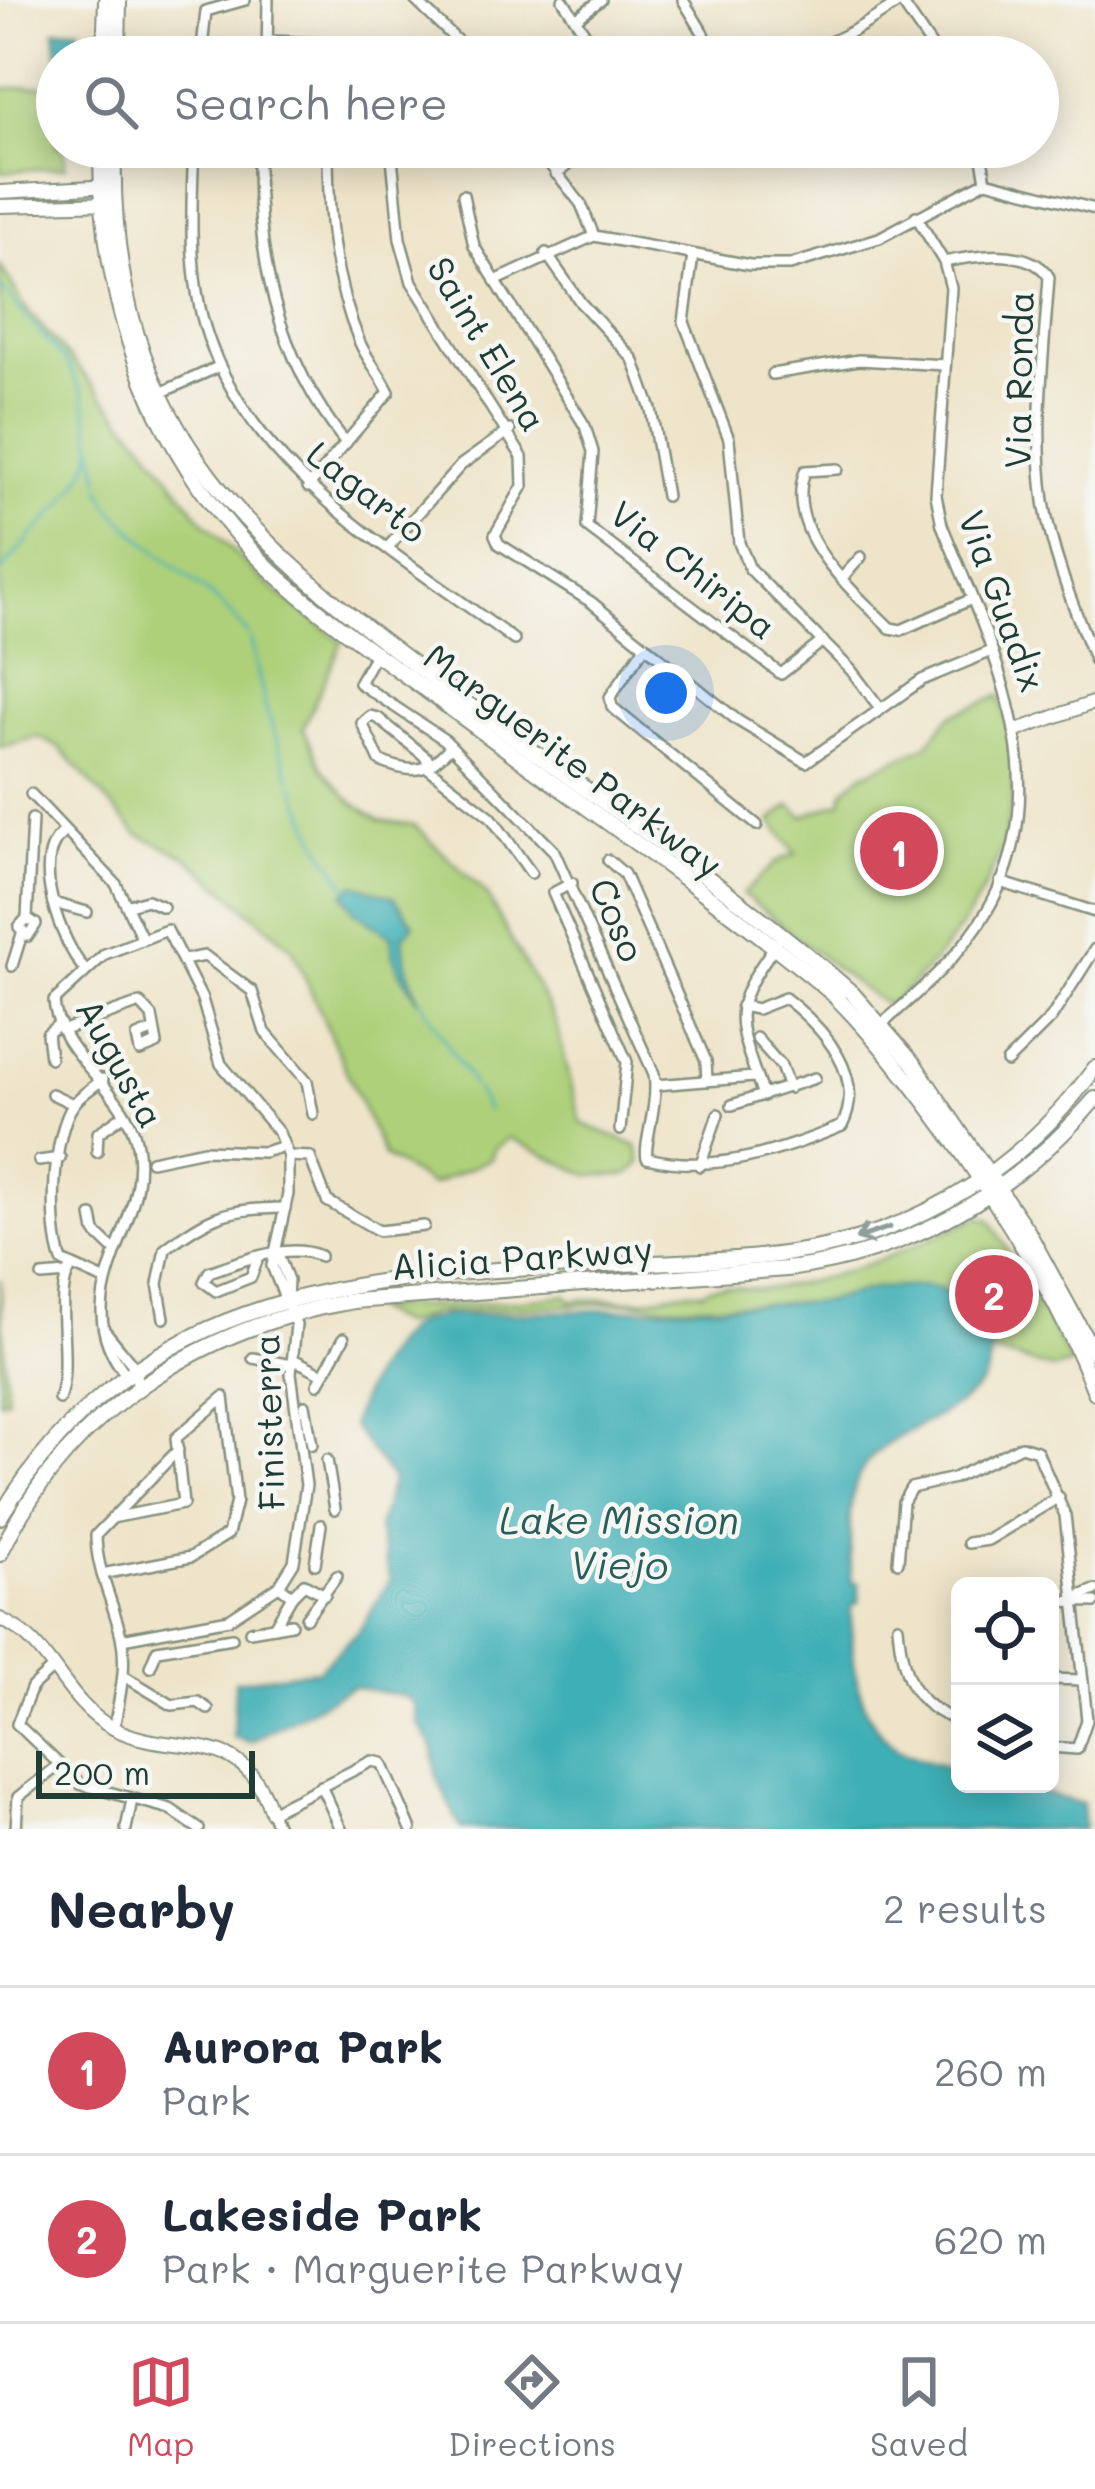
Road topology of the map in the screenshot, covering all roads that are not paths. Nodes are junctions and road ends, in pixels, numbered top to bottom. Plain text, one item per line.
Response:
1 (106, 0) edge
2 (119, 0) edge
3 (245, 0) edge
4 (268, 0) edge
5 (415, 0) edge
6 (563, 0) edge
7 (601, 0) edge
8 (683, 0) edge
9 (901, 1) edge
10 (578, 17) junction
11 (105, 36) edge
12 (118, 36) edge
13 (203, 36) edge
14 (268, 36) edge
15 (452, 36) edge
16 (588, 36) edge
17 (705, 36) edge
18 (845, 36) edge
19 (925, 36) edge
20 (104, 168) edge
21 (110, 168) edge
22 (194, 168) edge
23 (258, 168) edge
24 (328, 168) edge
25 (393, 168) edge
26 (552, 168) edge
27 (563, 168) edge
28 (984, 168) edge
29 (556, 173) junction
30 (986, 181) junction
31 (107, 186) junction
32 (0, 192) edge
33 (463, 195) dead end
34 (108, 204) junction
35 (0, 206) edge
36 (1095, 209) edge
37 (916, 216) junction
38 (594, 236) junction
39 (546, 254) junction
40 (693, 255) junction
41 (944, 262) junction
42 (495, 281) junction
43 (945, 365) junction
44 (218, 367) junction
45 (772, 374) dead end
46 (155, 396) junction
47 (510, 430) junction
48 (346, 443) junction
49 (838, 469) dead end
50 (308, 488) junction
51 (666, 496) dead end
52 (388, 546) junction
53 (861, 557) dead end
54 (842, 578) junction
55 (972, 599) junction
56 (514, 640) dead end
57 (823, 641) junction
58 (380, 647) junction
59 (643, 649) junction
60 (992, 650) junction
61 (1095, 661) edge
62 (1095, 702) edge
63 (880, 708) junction
64 (1018, 730) junction
65 (451, 746) junction
66 (427, 767) junction
67 (31, 794) dead end
68 (507, 802) junction
69 (491, 817) junction
70 (32, 819) dead end
71 (757, 825) dead end
72 (64, 832) junction
73 (30, 844) junction
74 (53, 846) junction
75 (608, 860) dead end
76 (531, 873) dead end
77 (27, 876) junction
78 (51, 878) junction
79 (1000, 882) junction
80 (572, 883) junction
81 (52, 903) junction
82 (129, 905) junction
83 (163, 908) dead end
84 (88, 912) dead end
85 (1095, 912) edge
86 (141, 936) junction
87 (778, 942) junction
88 (1095, 949) edge
89 (183, 960) junction
90 (12, 966) dead end
91 (85, 970) junction
92 (741, 1006) junction
93 (62, 1026) junction
94 (876, 1029) junction
95 (152, 1031) dead end
96 (756, 1038) dead end
97 (646, 1055) junction
98 (50, 1058) dead end
99 (627, 1062) junction
100 (1007, 1062) dead end
101 (1095, 1068) edge
102 (754, 1077) junction
103 (814, 1078) dead end
104 (103, 1079) junction
105 (707, 1081) junction
106 (656, 1084) junction
107 (789, 1088) junction
108 (52, 1094) dead end
109 (763, 1096) junction
110 (1095, 1099) edge
111 (73, 1105) junction
112 (732, 1106) dead end
113 (125, 1114) junction
114 (313, 1114) dead end
115 (718, 1114) dead end
116 (620, 1130) dead end
117 (286, 1151) junction
118 (97, 1152) dead end
119 (61, 1158) junction
120 (39, 1161) dead end
121 (151, 1161) dead end
122 (700, 1166) junction
123 (988, 1185) junction
124 (285, 1208) junction
125 (92, 1216) dead end
126 (424, 1226) dead end
127 (115, 1251) junction
128 (278, 1255) junction
129 (320, 1256) dead end
130 (258, 1258) junction
131 (69, 1271) junction
132 (42, 1276) dead end
133 (102, 1279) junction
134 (289, 1306) junction
135 (164, 1318) dead end
136 (344, 1338) dead end
137 (1095, 1355) edge
138 (253, 1358) dead end
139 (292, 1362) junction
140 (133, 1377) junction
141 (1095, 1392) edge
142 (58, 1399) dead end
143 (305, 1405) dead end
144 (296, 1426) junction
145 (310, 1426) junction
146 (312, 1444) dead end
147 (177, 1446) junction
148 (327, 1460) dead end
149 (331, 1482) junction
150 (306, 1485) junction
151 (1059, 1497) junction
152 (335, 1509) dead end
153 (0, 1517) edge
154 (112, 1518) junction
155 (321, 1526) dead end
156 (297, 1541) junction
157 (968, 1543) dead end
158 (320, 1546) junction
159 (0, 1554) edge
160 (898, 1562) dead end
161 (315, 1564) dead end
162 (102, 1574) junction
163 (337, 1576) dead end
164 (279, 1586) junction
165 (1095, 1589) edge
166 (325, 1595) junction
167 (292, 1596) junction
168 (1075, 1598) junction
169 (1059, 1600) edge
170 (1095, 1602) edge
171 (306, 1618) dead end
172 (0, 1619) edge
173 (291, 1624) dead end
174 (199, 1625) junction
175 (898, 1626) dead end
176 (274, 1627) junction
177 (250, 1631) dead end
178 (151, 1634) junction
179 (232, 1638) dead end
180 (122, 1639) junction
181 (207, 1642) junction
182 (157, 1649) junction
183 (54, 1667) junction
184 (150, 1667) dead end
185 (124, 1676) junction
186 (1059, 1679) edge
187 (1082, 1680) junction
188 (208, 1709) dead end
189 (951, 1717) edge
190 (114, 1729) junction
191 (1059, 1748) edge
192 (58, 1766) junction
193 (321, 1786) junction
194 (132, 1800) junction
195 (271, 1812) junction
196 (16, 1829) edge
197 (126, 1829) edge
198 (199, 1829) edge
199 (278, 1829) edge
200 (341, 1829) edge
201 (411, 1829) edge

1 - 11 main road
2 - 12 main road
3 - 13 street
4 - 14 street
5 - 15 street
6 - 10 street
7 - 10 street
8 - 17 street
9 - 18 street
9 - 19 street
10 - 16 street
20 - 31 main road, Marguerite Parkway
21 - 31 main road, Marguerite Parkway
22 - 44 street, Lagarto
23 - 48 street
24 - 48 street
25 - 47 street, Saint Elena
26 - 29 street
27 - 29 street
28 - 30 street
29 - 38 street
30 - 36 street
30 - 37 street
31 - 32 street
31 - 34 main road, Marguerite Parkway
33 - 42 street, Via Chiripa
34 - 35 street
34 - 46 main road, Marguerite Parkway
37 - 40 street
37 - 41 street, Via Guadix
38 - 39 street
38 - 40 street
39 - 42 street
39 - 51 street
40 - 57 street
41 - 43 street, Via Guadix
41 - 61 street, Via Ronda
42 - 57 street, Via Chiripa
43 - 45 street
43 - 55 street, Via Guadix
44 - 46 street
44 - 50 street, Lagarto
46 - 58 main road, Marguerite Parkway
47 - 52 street
47 - 59 street, Saint Elena
48 - 50 street
49 - 54 street
50 - 52 street, Lagarto
52 - 56 street, Lagarto
53 - 54 street
54 - 55 street
55 - 60 street, Via Guadix
57 - 63 street
58 - 65 street, Coso
58 - 87 main road, Marguerite Parkway
59 - 63 street, Saint Elena
59 - 71 street
60 - 63 street
60 - 64 street, Via Guadix
62 - 64 street
64 - 79 street, Via Guadix
65 - 66 street
65 - 68 street, Coso
66 - 66 street, Coso
66 - 69 street, Coso
67 - 72 street
68 - 69 street
68 - 80 street, Coso
69 - 76 street, Coso
70 - 73 street
72 - 74 street
72 - 82 street
73 - 74 street
73 - 77 street
74 - 78 street
75 - 105 street
77 - 78 street
77 - 90 street
78 - 81 street
79 - 85 street
79 - 94 street, Via Guadix
80 - 97 street, Coso
80 - 99 street, Coso
81 - 84 street
81 - 91 street
82 - 83 street
82 - 86 street
86 - 89 street
86 - 91 street
87 - 92 street
87 - 94 main road, Marguerite Parkway
88 - 100 street
89 - 114 street
89 - 117 street
91 - 93 street, Augusta
92 - 102 street
92 - 122 street
93 - 95 street
93 - 98 street
93 - 104 street, Augusta
94 - 123 main road, Marguerite Parkway
96 - 107 street
97 - 99 street
97 - 106 street, Coso
99 - 116 street, Coso
101 - 123 main road, Alicia Parkway
102 - 105 street
102 - 109 street
103 - 107 street
104 - 111 street
104 - 113 street, Augusta
105 - 106 street
106 - 122 street, Coso
107 - 109 street
108 - 111 street
109 - 112 street
110 - 123 main road, Alicia Parkway
111 - 119 street
113 - 118 street
113 - 127 street, Augusta
115 - 122 street
117 - 121 street
117 - 124 street
117 - 126 street
119 - 120 street
119 - 131 street
123 - 134 main road, Alicia Parkway
123 - 137 main road, Marguerite Parkway
123 - 141 main road, Marguerite Parkway
124 - 128 street
124 - 135 street
125 - 127 street
127 - 133 street, Augusta
128 - 129 street
128 - 130 street
128 - 134 street, Finisterra
130 - 130 street
131 - 132 street
131 - 133 street
131 - 142 street
133 - 140 street, Augusta
134 - 139 street, Finisterra
134 - 140 main road, Alicia Parkway
136 - 139 street
138 - 139 street
139 - 144 street, Finisterra
140 - 153 main road, Alicia Parkway
140 - 159 main road, Alicia Parkway
143 - 145 street
144 - 145 street
144 - 150 street, Finisterra
145 - 146 street
147 - 154 street
147 - 154 street
147 - 162 street
148 - 149 street
149 - 150 street
149 - 152 street
150 - 156 street, Finisterra
151 - 157 street
151 - 160 street
151 - 168 street
154 - 162 street
155 - 158 street
156 - 158 street
156 - 164 street, Finisterra
158 - 161 street
162 - 180 street
163 - 166 street
164 - 167 street
164 - 174 street
165 - 168 street
166 - 167 street
166 - 171 street
167 - 176 street
168 - 169 street
168 - 170 street
168 - 187 street
172 - 183 street
173 - 176 street
174 - 178 street
174 - 181 street
175 - 189 street
176 - 177 street
178 - 180 street
178 - 182 street
179 - 181 street
180 - 185 street
181 - 182 street
182 - 184 street
183 - 190 street
183 - 192 street
185 - 188 street
185 - 190 street
186 - 187 street
187 - 191 street
190 - 195 street
192 - 194 street
192 - 196 street
193 - 195 street
193 - 200 street
193 - 201 street
194 - 197 street
194 - 198 street
195 - 199 street

